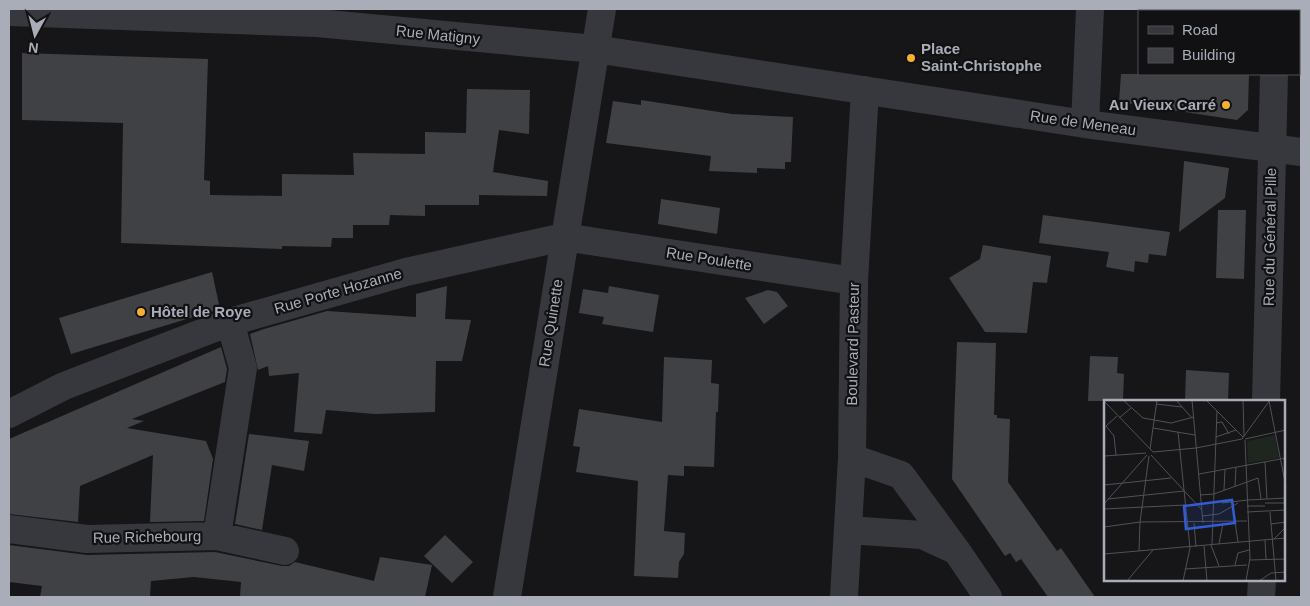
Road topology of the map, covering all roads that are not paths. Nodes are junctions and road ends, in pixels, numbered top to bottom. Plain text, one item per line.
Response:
1 (602, 9) edge
2 (1090, 9) edge
3 (9, 12) edge
4 (320, 16) edge
5 (595, 49) junction
6 (1274, 75) edge
7 (865, 90) junction
8 (1085, 124) junction
9 (1272, 147) junction
10 (1301, 152) edge
11 (564, 237) junction
12 (854, 281) junction
13 (230, 322) junction
14 (1266, 400) edge
15 (9, 414) edge
16 (852, 458) junction
17 (9, 529) edge
18 (848, 530) junction
19 (217, 536) junction
20 (956, 550) junction
21 (285, 552) dead end
22 (1262, 581) edge
23 (507, 597) edge
24 (844, 597) edge
25 (988, 597) edge
26 (1261, 597) edge

1 - 5 street
2 - 8 street
3 - 4 street, Rue Matigny
4 - 5 street, Rue Matigny
5 - 7 street, Rue Matigny
5 - 11 street, Rue Quinette
6 - 9 street, Rue du Général Pille
7 - 8 street, Rue de Meneau
7 - 12 street, Boulevard Pasteur
8 - 9 street, Rue de Meneau
9 - 10 street, Rue de Meneau
9 - 14 street, Rue du Général Pille
11 - 12 street, Rue Poulette
11 - 13 street, Rue Porte Hozanne
11 - 23 street, Rue Quinette
12 - 16 street, Boulevard Pasteur
13 - 15 street, Rue Porte Hozanne
13 - 19 street
16 - 18 street, Boulevard Pasteur
16 - 20 street
17 - 19 street, Rue Richebourg
18 - 20 street
18 - 24 street, Boulevard Pasteur
19 - 21 street, Rue Richebourg
20 - 25 street
22 - 26 street

